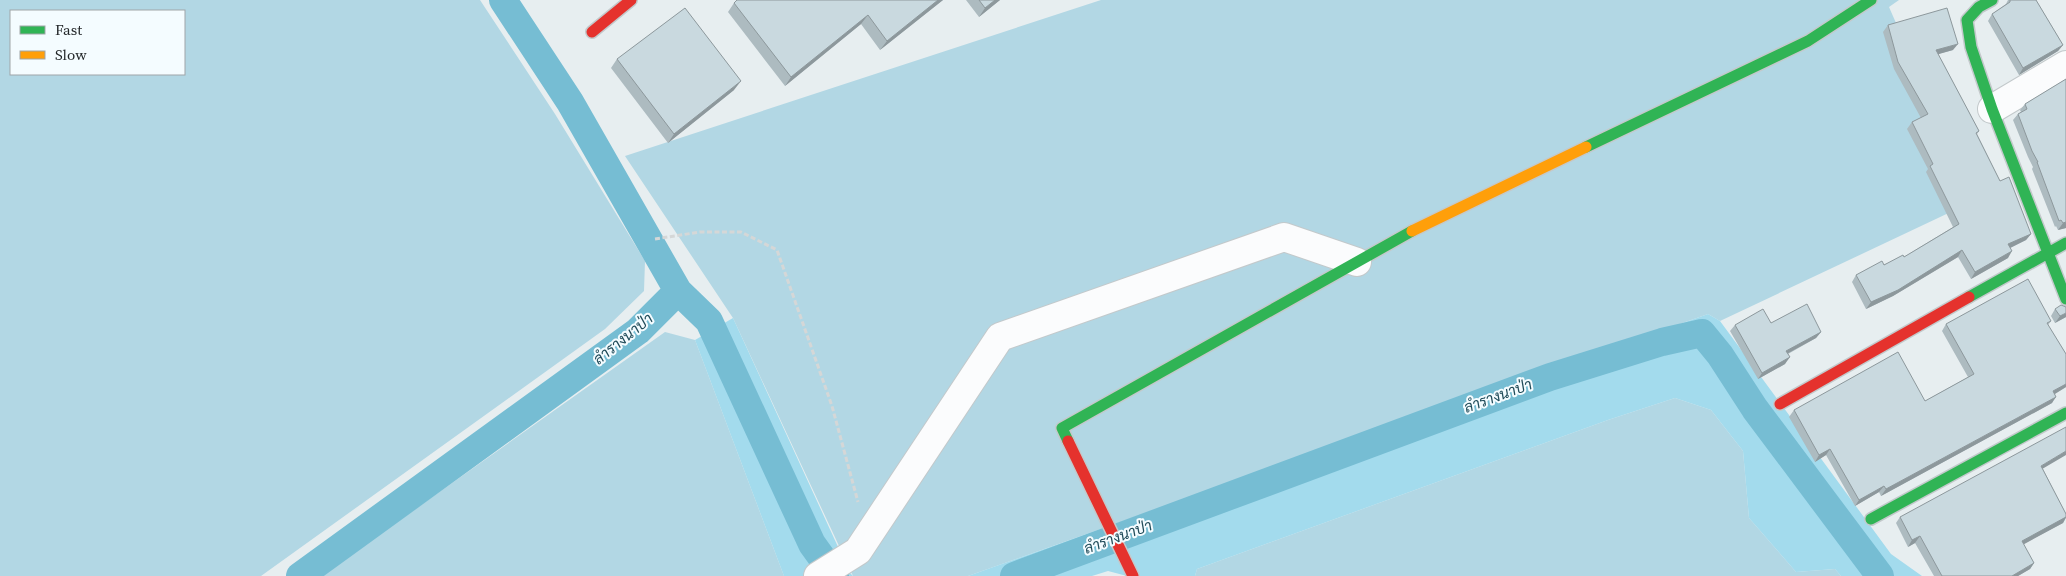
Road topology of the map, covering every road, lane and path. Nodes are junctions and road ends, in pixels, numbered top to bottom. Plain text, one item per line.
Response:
1 (630, 0) edge
2 (1871, 0) edge
3 (1992, 0) edge
4 (592, 32) dead end
5 (2066, 66) edge
6 (1992, 109) junction
7 (655, 239) dead end
8 (2066, 243) edge
9 (2048, 253) junction
10 (1357, 262) junction
11 (2066, 299) edge
12 (1780, 404) dead end
13 (2066, 413) edge
14 (1871, 519) dead end
15 (863, 544) junction
16 (818, 576) edge
17 (1133, 576) edge

1 - 4 street
2 - 10 street
3 - 6 street
5 - 6 street
6 - 9 street
7 - 15 path
8 - 9 street
9 - 11 street
9 - 12 street
10 - 15 street
10 - 17 street
13 - 14 street
15 - 16 street

